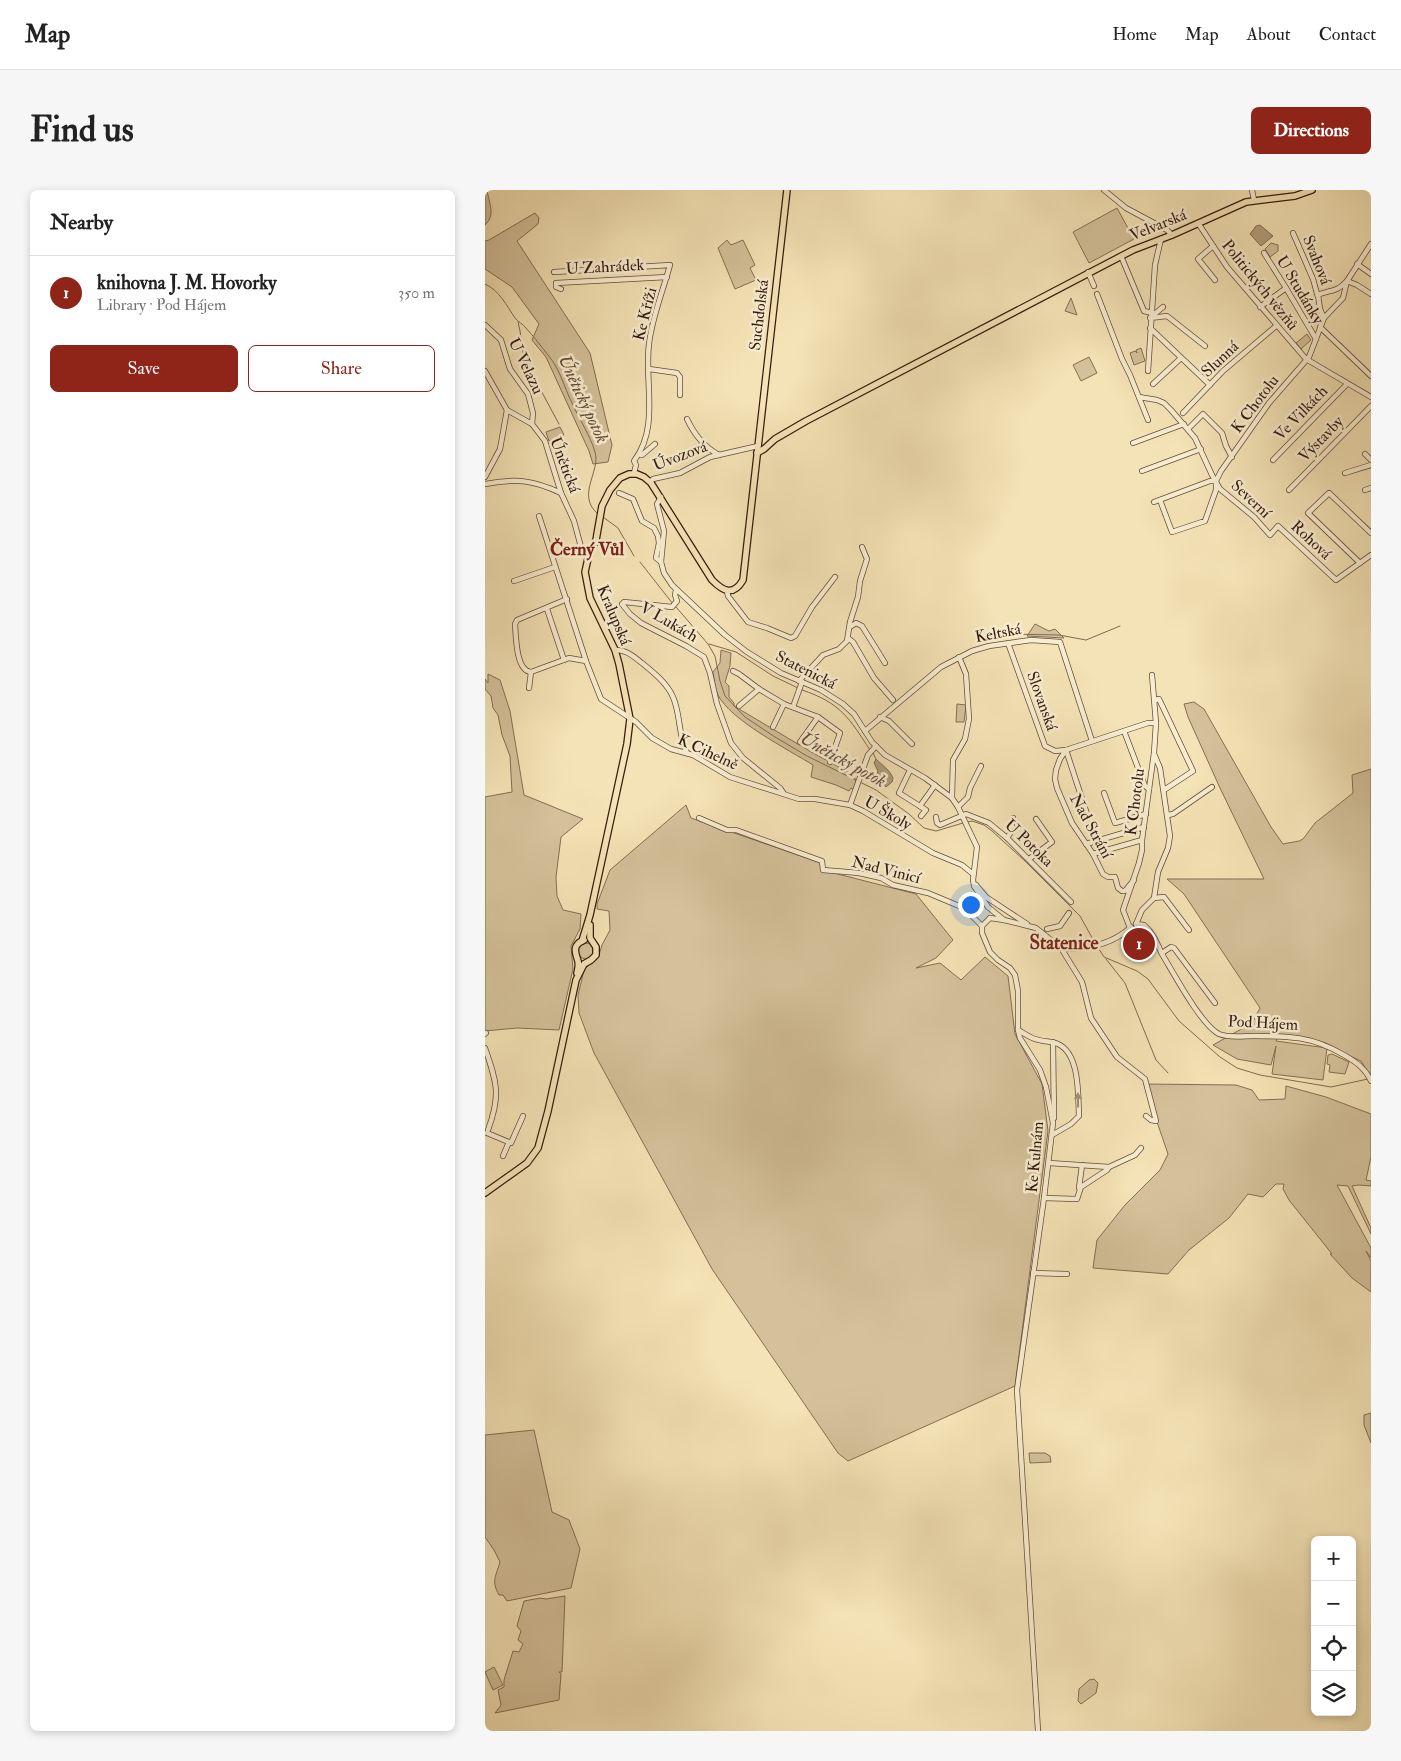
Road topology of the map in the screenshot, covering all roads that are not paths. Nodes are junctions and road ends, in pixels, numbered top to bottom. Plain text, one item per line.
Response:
1 (787, 190) edge
2 (1104, 190) edge
3 (1251, 190) edge
4 (1313, 190) edge
5 (1254, 200) junction
6 (1198, 223) junction
7 (1293, 233) dead end
8 (1171, 235) junction
9 (1161, 239) junction
10 (1371, 244) edge
11 (1213, 246) junction
12 (1264, 253) dead end
13 (1121, 256) junction
14 (1357, 264) junction
15 (554, 272) dead end
16 (1089, 272) junction
17 (1371, 274) edge
18 (667, 277) junction
19 (1215, 280) dead end
20 (1347, 281) junction
21 (1094, 286) dead end
22 (1286, 288) junction
23 (561, 289) dead end
24 (1097, 294) dead end
25 (1371, 294) edge
26 (1318, 297) junction
27 (1163, 307) dead end
28 (1260, 307) junction
29 (1152, 313) junction
30 (1150, 318) junction
31 (1324, 318) junction
32 (485, 325) edge
33 (1276, 326) junction
34 (1320, 327) junction
35 (1150, 328) junction
36 (1316, 339) junction
37 (1205, 346) dead end
38 (1181, 358) junction
39 (1306, 360) junction
40 (649, 369) junction
41 (485, 371) edge
42 (1147, 371) dead end
43 (1369, 374) edge
44 (1153, 384) dead end
45 (1347, 384) junction
46 (1210, 385) junction
47 (680, 395) dead end
48 (1139, 397) junction
49 (1371, 397) edge
50 (1371, 406) edge
51 (507, 410) junction
52 (1183, 413) dead end
53 (687, 420) dead end
54 (1148, 420) dead end
55 (532, 424) junction
56 (1184, 424) junction
57 (1188, 429) junction
58 (655, 444) dead end
59 (1133, 444) dead end
60 (758, 447) junction
61 (1201, 449) junction
62 (639, 454) junction
63 (1365, 454) dead end
64 (719, 455) junction
65 (1232, 457) junction
66 (1273, 460) dead end
67 (1371, 460) edge
68 (1371, 464) edge
69 (1143, 471) dead end
70 (634, 473) junction
71 (1345, 473) dead end
72 (485, 477) edge
73 (1216, 481) junction
74 (650, 482) junction
75 (485, 484) edge
76 (1371, 488) edge
77 (1289, 490) dead end
78 (1365, 490) dead end
79 (561, 493) junction
80 (619, 493) dead end
81 (661, 497) junction
82 (539, 516) dead end
83 (1371, 533) edge
84 (1270, 535) joint
85 (862, 546) dead end
86 (589, 554) junction
87 (1371, 555) edge
88 (661, 562) junction
89 (1360, 563) junction
90 (555, 567) junction
91 (835, 577) dead end
92 (514, 581) dead end
93 (676, 590) junction
94 (727, 591) junction
95 (567, 599) junction
96 (547, 608) junction
97 (849, 628) junction
98 (848, 638) junction
99 (1008, 643) junction
100 (615, 650) junction
101 (959, 658) junction
102 (564, 660) junction
103 (586, 660) junction
104 (885, 663) dead end
105 (733, 671) dead end
106 (531, 672) junction
107 (1152, 674) dead end
108 (800, 686) junction
109 (529, 688) dead end
110 (759, 689) junction
111 (1157, 699) junction
112 (893, 700) dead end
113 (784, 704) junction
114 (739, 706) dead end
115 (793, 707) junction
116 (880, 717) junction
117 (818, 718) junction
118 (630, 719) junction
119 (1156, 723) junction
120 (773, 727) dead end
121 (865, 731) junction
122 (1123, 731) junction
123 (1092, 741) junction
124 (800, 742) dead end
125 (912, 744) dead end
126 (872, 750) junction
127 (1066, 750) junction
128 (1154, 753) junction
129 (687, 754) junction
130 (830, 762) dead end
131 (981, 766) dead end
132 (910, 770) junction
133 (935, 785) junction
134 (1212, 787) dead end
135 (1149, 789) junction
136 (1164, 790) junction
137 (1105, 793) dead end
138 (784, 794) junction
139 (952, 798) junction
140 (850, 806) junction
141 (920, 806) junction
142 (958, 806) junction
143 (1087, 814) dead end
144 (1146, 814) junction
145 (1168, 815) junction
146 (921, 816) dead end
147 (936, 817) dead end
148 (963, 817) junction
149 (699, 818) dead end
150 (1013, 818) dead end
151 (1036, 819) dead end
152 (1144, 826) junction
153 (1007, 838) junction
154 (1142, 840) junction
155 (1086, 844) junction
156 (1093, 854) junction
157 (1029, 859) junction
158 (973, 877) junction
159 (1134, 880) junction
160 (1155, 898) junction
161 (1071, 902) dead end
162 (988, 907) junction
163 (1069, 913) dead end
164 (590, 916) junction
165 (990, 918) junction
166 (1004, 920) junction
167 (1136, 924) junction
168 (982, 926) junction
169 (1027, 926) junction
170 (1036, 928) junction
171 (1130, 928) junction
172 (1047, 929) junction
173 (1189, 930) dead end
174 (1051, 940) junction
175 (582, 941) junction
176 (593, 943) junction
177 (1061, 948) junction
178 (1162, 953) junction
179 (577, 958) junction
180 (587, 962) junction
181 (576, 980) junction
182 (1215, 1003) dead end
183 (1017, 1030) junction
184 (1053, 1042) junction
185 (485, 1048) edge
186 (1370, 1078) edge
187 (523, 1116) dead end
188 (1146, 1116) dead end
189 (1053, 1122) junction
190 (486, 1132) edge
191 (1053, 1135) junction
192 (509, 1142) junction
193 (1141, 1148) dead end
194 (503, 1156) dead end
195 (1049, 1163) junction
196 (1082, 1165) junction
197 (1109, 1167) junction
198 (1079, 1190) junction
199 (485, 1193) edge
200 (1045, 1198) junction
201 (1033, 1273) junction
202 (1067, 1274) dead end
203 (1039, 1731) edge

1 - 60 main road, Suchdolská
2 - 8 street
3 - 5 street
4 - 5 main road, Velvarská
5 - 6 main road, Velvarská
6 - 8 main road, Velvarská
6 - 11 street, Politických vězňů
7 - 26 street, Svahová
8 - 9 main road, Velvarská
9 - 13 main road, Velvarská
9 - 29 street
10 - 14 street, K Chotolu
11 - 19 street
11 - 28 street, Politických vězňů
12 - 22 street, U Studánky
13 - 16 main road, Velvarská
13 - 29 street
14 - 17 street
14 - 20 street, K Chotolu
15 - 18 street, Ke Kříži
16 - 21 street
16 - 60 main road, Velvarská
18 - 23 street, U Zahrádek
18 - 40 street, Ke Kříži
20 - 25 street
20 - 26 street, Svahová
20 - 31 street, K Chotolu
22 - 28 street
22 - 36 street, U Studánky
24 - 48 street
26 - 31 street, Svahová
27 - 30 street
28 - 33 street, Politických vězňů
29 - 30 street
30 - 35 street
30 - 37 street
31 - 34 street, K Chotolu
32 - 55 street, U Velazu
33 - 39 street, Politických vězňů
33 - 46 street, Slunná
34 - 36 street, K Chotolu
34 - 43 street
35 - 38 street
35 - 42 street
36 - 39 street, K Chotolu
38 - 44 street
38 - 46 street
39 - 45 street, Politických vězňů
39 - 65 street, K Chotolu
40 - 47 street
40 - 62 street, Ke Kříži
41 - 51 street
45 - 49 street, Politických vězňů
45 - 66 street, Ve Vilkách
46 - 52 street, Slunná
48 - 54 street
48 - 56 street, Severní
50 - 77 street, Výstavby
51 - 55 street, Únětická
51 - 72 street
53 - 64 street, Úvozová
55 - 79 street, Únětická
56 - 57 street, Severní
56 - 59 street
57 - 61 street, Severní
57 - 65 street
58 - 62 street
60 - 64 street, Úvozová
60 - 94 main road
61 - 69 street
61 - 73 street, Severní
62 - 70 street, Ke Kříži
63 - 67 street
64 - 74 street, Úvozová
65 - 73 street, K Chotolu
68 - 71 street
70 - 74 main road
70 - 86 main road, Kralupská
73 - 73 street, K Chotolu
73 - 84 street, Severní
74 - 81 main road
75 - 79 street
76 - 78 street
79 - 86 street, Únětická
80 - 88 street
81 - 88 street
81 - 94 main road
82 - 90 street, K Cihelně
83 - 89 street
84 - 89 street, Rohová
85 - 97 street
86 - 100 main road, Kralupská
87 - 89 street
88 - 93 street, Statenická
90 - 92 street
90 - 95 street, K Cihelně
91 - 94 street
93 - 108 street, Statenická
93 - 138 street, V Lukách
95 - 96 street
95 - 103 street, K Cihelně
96 - 102 street
96 - 106 street
97 - 98 street
97 - 104 street
98 - 108 street
98 - 112 street
99 - 101 street, Keltská
99 - 123 street, Keltská
99 - 127 street, Slovanská
100 - 118 main road, Kralupská
100 - 129 street
101 - 116 street, Keltská
101 - 139 street
102 - 103 street
102 - 106 street
103 - 118 street, K Cihelně
105 - 110 street
106 - 109 street
107 - 111 street, K Chotolu
108 - 115 street
108 - 121 street, Statenická
110 - 113 street
110 - 114 street
111 - 119 street, K Chotolu
111 - 136 street
113 - 115 street
113 - 120 street
115 - 117 street
116 - 121 street, Keltská
116 - 125 street
117 - 124 street
117 - 130 street
118 - 129 street, K Cihelně
118 - 164 main road, Kralupská
119 - 122 street
119 - 128 street, K Chotolu
121 - 126 street, Statenická
122 - 123 street
122 - 135 street
123 - 127 street
126 - 132 street, Statenická
126 - 140 street
127 - 143 street
127 - 155 street, Nad Strání
128 - 135 street, K Chotolu
128 - 136 street
129 - 138 street, K Cihelně
131 - 142 street
132 - 133 street, Statenická
132 - 141 street
133 - 139 street, Statenická
133 - 141 street
134 - 145 street
135 - 144 street, K Chotolu
136 - 145 street
137 - 144 street
138 - 140 street, U Školy
139 - 142 street, Statenická
140 - 158 street, U Školy
141 - 146 street
142 - 148 street, Statenická
144 - 152 street, K Chotolu
145 - 160 street
147 - 148 street
148 - 153 street, U Potoka
148 - 158 street, Statenická
149 - 168 street, Nad Vinicí
150 - 153 street
151 - 157 street
152 - 154 street, K Chotolu
152 - 155 street
153 - 157 street, U Potoka
154 - 156 street
154 - 159 street, K Chotolu
155 - 156 street, Nad Strání
156 - 159 street, Nad Strání
157 - 161 street, U Potoka
158 - 162 street
158 - 169 street, U Školy
159 - 171 street, K Chotolu
160 - 167 street
160 - 173 street
162 - 165 street
162 - 166 street
163 - 172 street
164 - 175 main road, Kralupská
164 - 176 main road
165 - 166 street
165 - 168 street
166 - 169 street
167 - 171 street
167 - 178 street, Pod Hájem
168 - 183 street, Ke Kulnám
169 - 170 street
170 - 172 street
170 - 174 street
171 - 177 street
172 - 174 street
174 - 177 street
175 - 176 main road
175 - 179 main road
176 - 180 main road
177 - 188 street
178 - 182 street
178 - 186 street, Pod Hájem
179 - 180 main road
179 - 181 main road
180 - 181 main road
181 - 199 main road
183 - 184 street
183 - 189 street, Ke Kulnám
184 - 189 street
191 -> 184 street
185 - 190 street
187 - 192 street
189 - 191 street, Ke Kulnám
190 - 192 street
191 - 195 street, Ke Kulnám
192 - 194 street
193 - 197 street
195 - 196 street
195 - 200 street, Ke Kulnám
196 - 197 street
196 - 198 street
197 - 198 street
198 - 200 street
200 - 201 street, Ke Kulnám
201 - 202 street
201 - 203 street, Ke Kulnám

